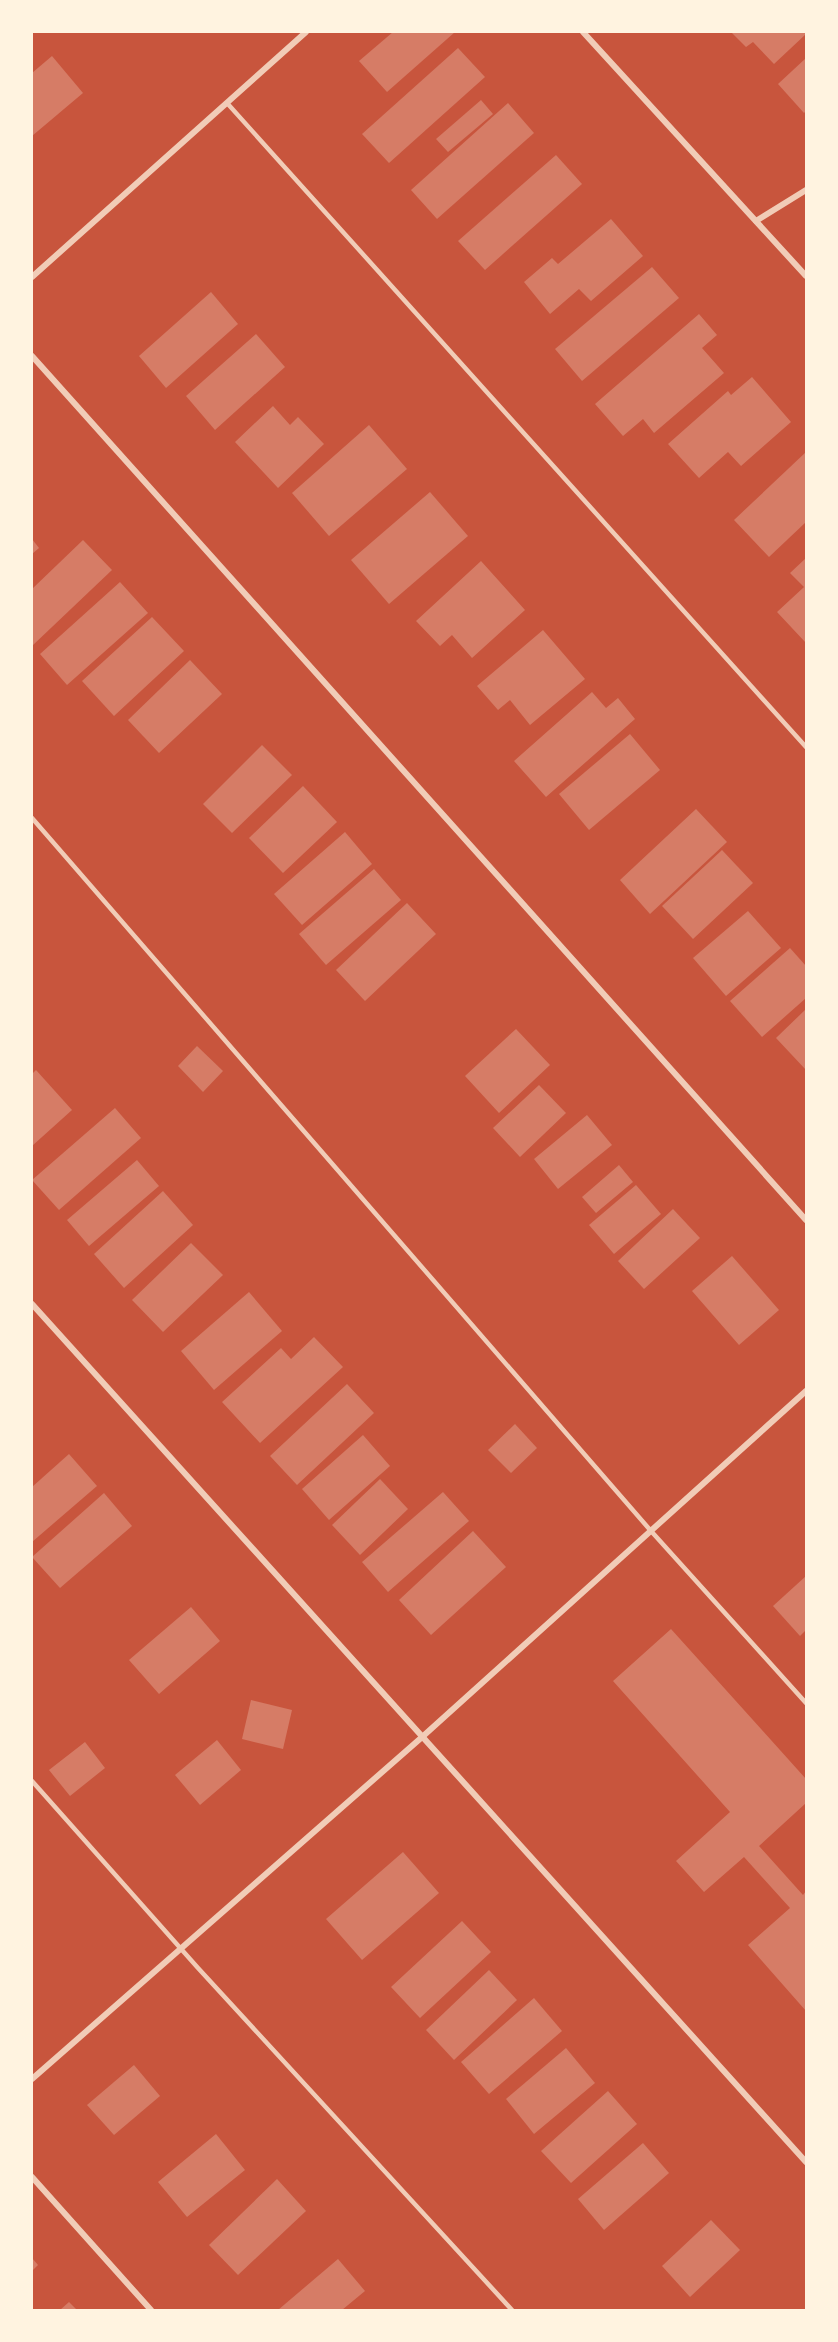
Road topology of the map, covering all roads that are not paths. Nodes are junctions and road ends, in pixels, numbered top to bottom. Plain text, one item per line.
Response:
1 (306, 32) edge
2 (583, 32) edge
3 (227, 103) junction
4 (807, 190) edge
5 (756, 221) junction
6 (807, 276) edge
7 (32, 277) edge
8 (32, 356) edge
9 (807, 747) edge
10 (32, 818) edge
11 (807, 1220) edge
12 (32, 1304) edge
13 (807, 1391) edge
14 (651, 1531) junction
15 (807, 1702) edge
16 (421, 1738) junction
17 (32, 1781) edge
18 (179, 1947) junction
19 (32, 2079) edge
20 (807, 2162) edge
21 (32, 2177) edge
22 (151, 2310) edge
23 (512, 2310) edge

1 - 3 street
2 - 5 street
3 - 7 street
3 - 9 lane
4 - 5 street
5 - 6 street
8 - 11 street
10 - 14 lane
12 - 16 street
13 - 14 street
14 - 15 lane
14 - 16 street
16 - 18 street
16 - 20 street
17 - 18 lane
18 - 19 street
18 - 23 lane
21 - 22 street

